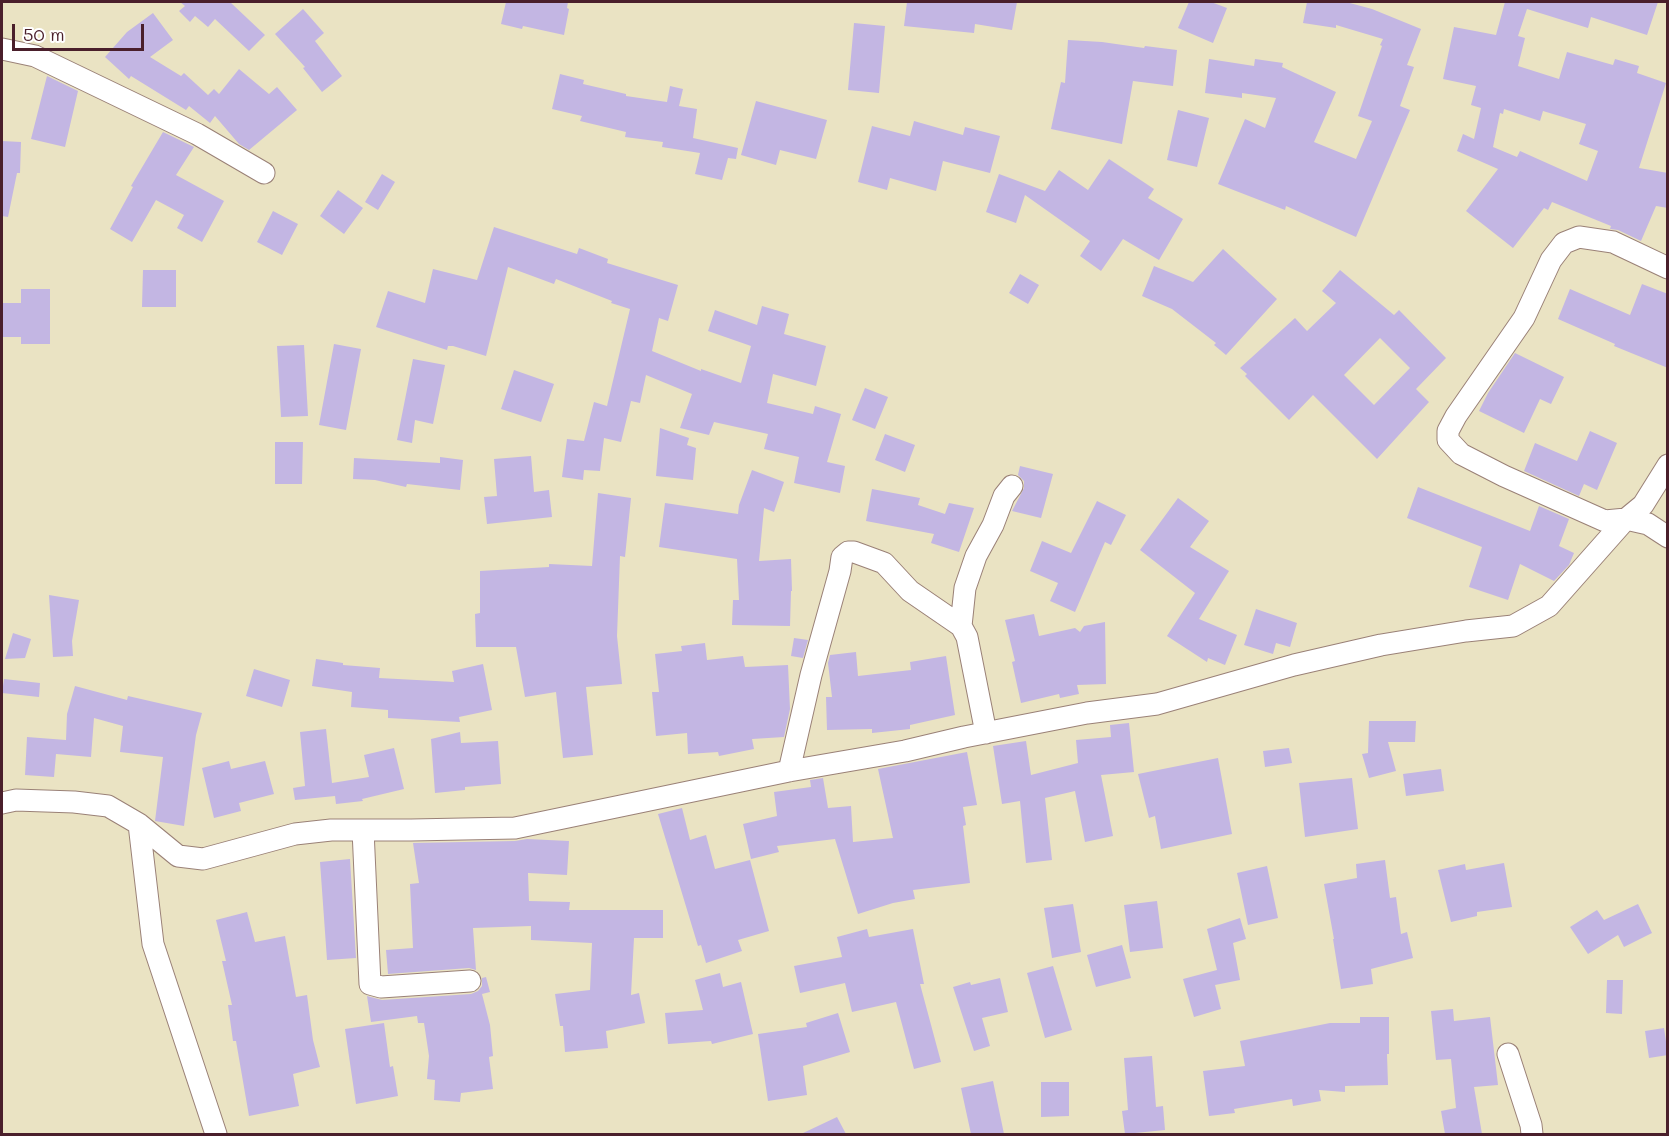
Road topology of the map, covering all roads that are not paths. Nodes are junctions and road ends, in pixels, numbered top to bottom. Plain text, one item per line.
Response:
1 (2, 49) edge
2 (264, 173) dead end
3 (1668, 268) edge
4 (1668, 465) edge
5 (1012, 486) dead end
6 (1626, 519) junction
7 (1668, 537) edge
8 (961, 626) junction
9 (986, 733) junction
10 (789, 771) junction
11 (2, 802) edge
12 (139, 824) junction
13 (363, 830) junction
14 (470, 981) dead end
15 (1508, 1054) dead end
16 (216, 1134) edge
17 (1532, 1134) edge

1 - 2 street
3 - 6 street
4 - 6 street
5 - 8 street
6 - 7 street
6 - 9 street
8 - 9 street
8 - 10 street
9 - 10 street
10 - 13 street
11 - 12 street
12 - 13 street
12 - 16 street
13 - 14 street
15 - 17 street

